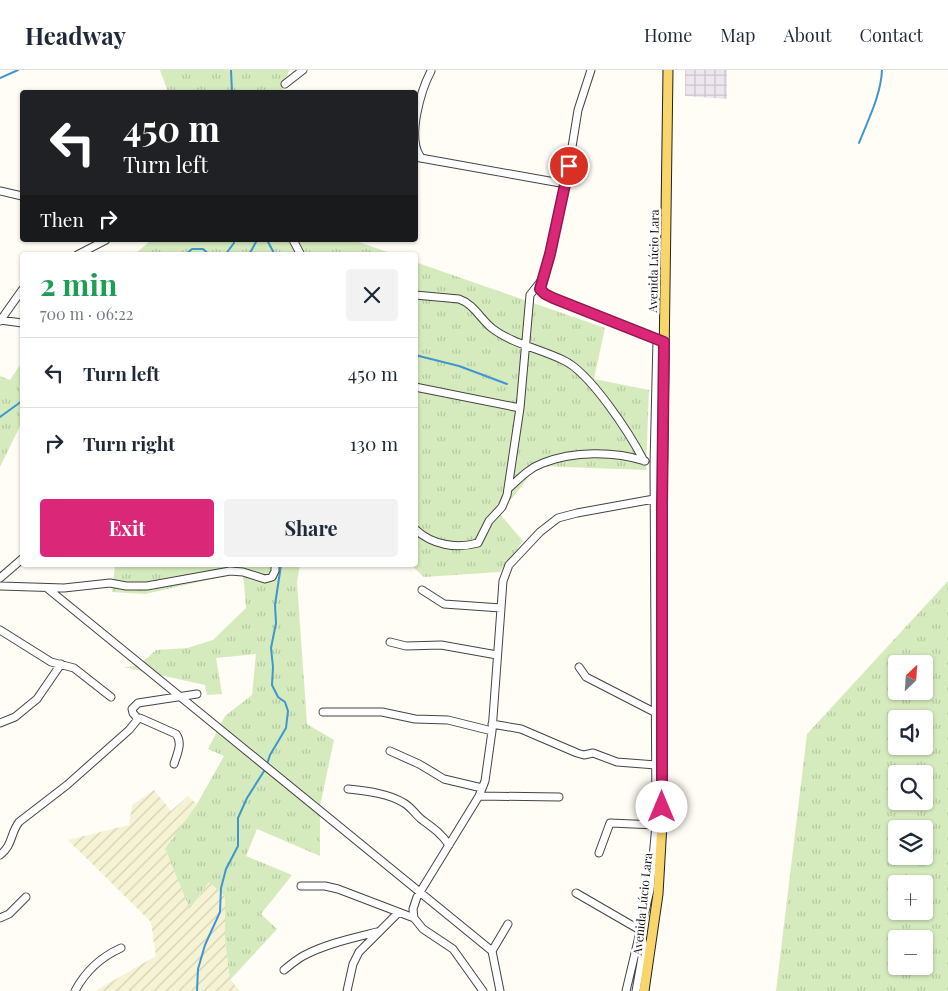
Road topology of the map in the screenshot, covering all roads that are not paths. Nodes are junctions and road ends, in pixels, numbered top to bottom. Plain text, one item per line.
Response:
1 (303, 70) edge
2 (591, 70) edge
3 (668, 70) edge
4 (431, 71) dead end
5 (285, 84) dead end
6 (418, 113) edge
7 (418, 157) edge
8 (566, 184) junction
9 (0, 192) edge
10 (20, 196) edge
11 (102, 242) edge
12 (84, 252) edge
13 (541, 281) junction
14 (20, 293) edge
15 (418, 295) edge
16 (0, 320) edge
17 (20, 323) edge
18 (660, 341) junction
19 (527, 346) junction
20 (418, 388) edge
21 (520, 408) junction
22 (644, 461) junction
23 (654, 464) junction
24 (508, 488) junction
25 (654, 499) junction
26 (418, 532) edge
27 (424, 538) junction
28 (418, 539) edge
29 (20, 561) edge
30 (274, 567) edge
31 (0, 578) edge
32 (0, 586) edge
33 (47, 588) junction
34 (422, 590) dead end
35 (501, 608) junction
36 (0, 630) edge
37 (390, 642) dead end
38 (497, 656) junction
39 (61, 664) junction
40 (579, 667) dead end
41 (197, 694) dead end
42 (180, 696) junction
43 (111, 697) dead end
44 (324, 712) dead end
45 (656, 713) junction
46 (138, 719) junction
47 (0, 723) edge
48 (492, 727) junction
49 (390, 751) dead end
50 (174, 764) dead end
51 (656, 765) junction
52 (482, 788) junction
53 (348, 789) dead end
54 (479, 796) junction
55 (559, 797) dead end
56 (656, 825) junction
57 (449, 845) junction
58 (599, 853) dead end
59 (0, 855) edge
60 (301, 886) dead end
61 (420, 892) junction
62 (576, 893) dead end
63 (26, 897) dead end
64 (398, 913) junction
65 (0, 918) edge
66 (414, 918) junction
67 (508, 924) dead end
68 (640, 930) junction
69 (377, 932) junction
70 (121, 948) dead end
71 (492, 951) junction
72 (284, 970) dead end
73 (75, 991) edge
74 (347, 991) edge
75 (483, 991) edge
76 (500, 991) edge
77 (626, 991) edge
78 (636, 991) edge
79 (644, 991) edge

1 - 5 street
2 - 8 street
3 - 18 main road, Avenida Lúcio Lara
4 - 6 street
7 - 8 street
8 - 13 street
9 - 10 street
11 - 12 street
13 - 18 street
13 - 19 street
14 - 16 street
15 - 19 street
16 - 17 street
18 - 23 street
18 - 79 main road, Avenida Lúcio Lara
19 - 21 street
19 - 22 street
20 - 21 street
21 - 24 street
22 - 23 street
22 - 24 street
23 - 25 street
24 - 27 street
25 - 35 street
25 - 45 street
26 - 27 street
27 - 28 street
29 - 31 street
30 - 33 street
32 - 33 street
33 - 42 street
34 - 35 street
35 - 38 street
36 - 39 street
37 - 38 street
38 - 48 street
39 - 43 street
39 - 47 street
40 - 45 street
41 - 42 street
42 - 46 street
42 - 61 street
44 - 48 street
45 - 51 street
46 - 50 street
46 - 59 street
48 - 51 street
48 - 52 street
49 - 52 street
51 - 56 street
52 - 54 street
53 - 57 street
54 - 55 street
54 - 57 street
56 - 58 street
56 - 68 street
57 - 61 street
60 - 64 street
61 - 66 street
61 - 71 street
62 - 68 street
63 - 65 street
64 - 66 street
64 - 69 street
66 - 75 street
67 - 71 street
68 - 77 street
68 - 78 street
69 - 72 street
69 - 74 street
70 - 73 street
71 - 76 street

